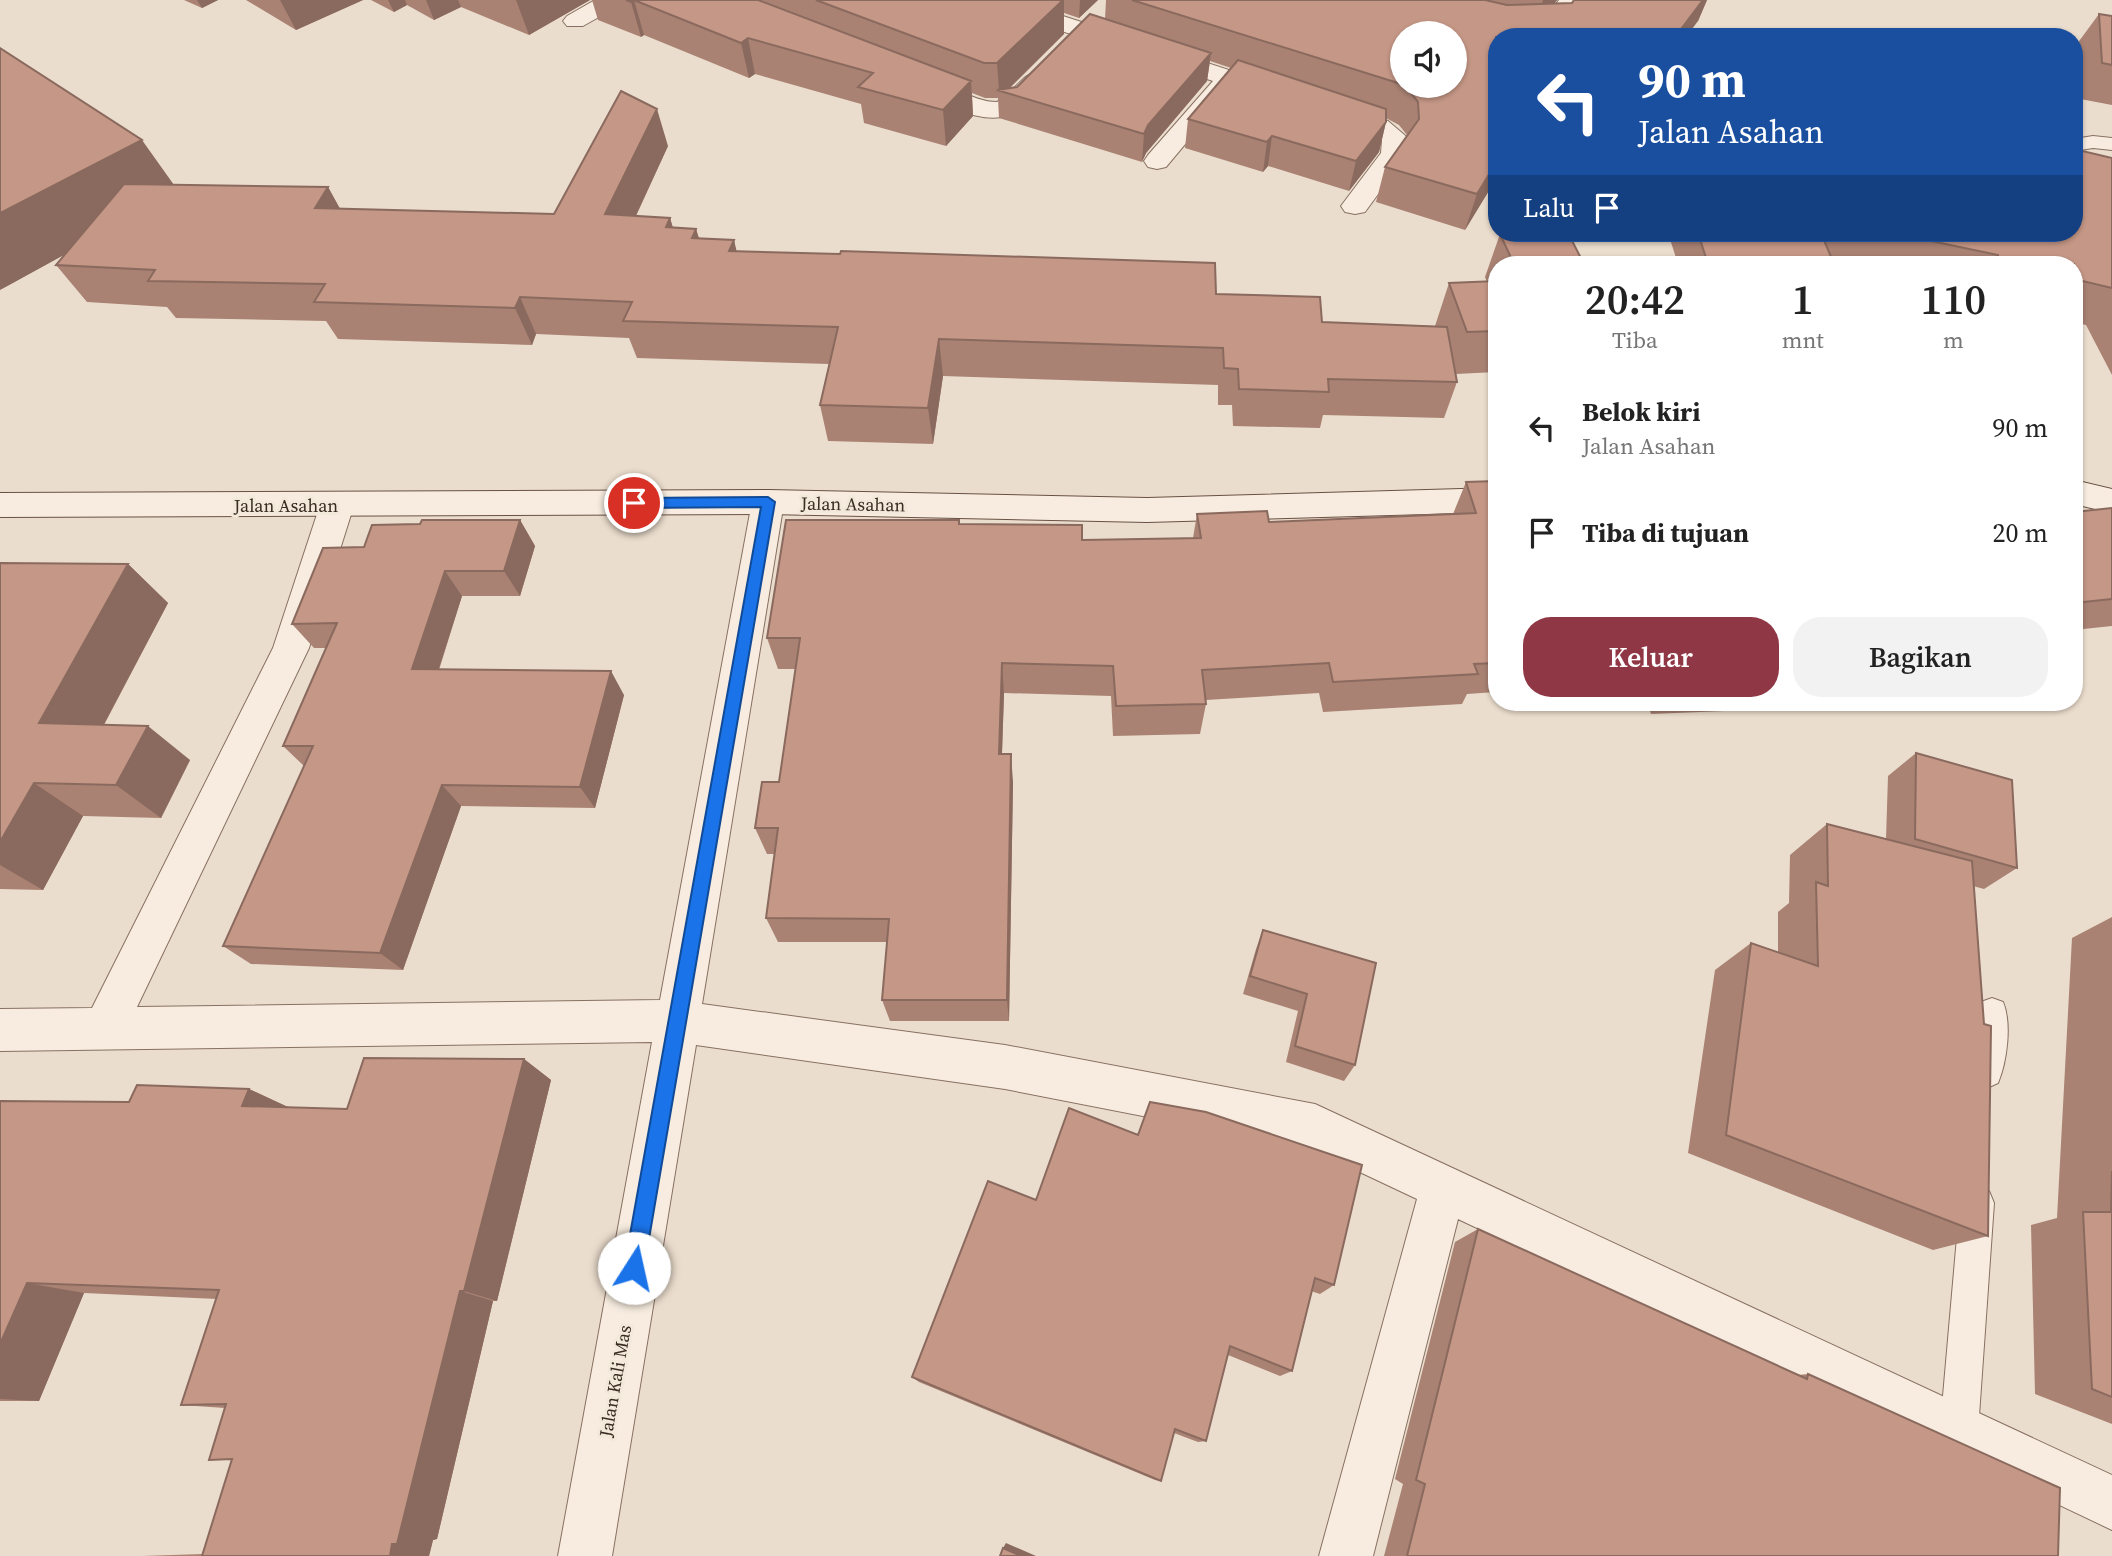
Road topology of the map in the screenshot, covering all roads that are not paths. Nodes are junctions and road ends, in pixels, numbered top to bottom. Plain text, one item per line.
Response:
1 (611, 0) edge
2 (991, 0) edge
3 (1570, 0) edge
4 (1104, 10) dead end
5 (575, 21) dead end
6 (1551, 28) edge
7 (1069, 47) junction
8 (1227, 78) junction
9 (906, 79) edge
10 (2112, 144) edge
11 (2083, 145) edge
12 (1157, 161) dead end
13 (1355, 206) dead end
14 (2083, 494) edge
15 (1488, 500) edge
16 (2112, 500) edge
17 (768, 502) junction
18 (0, 505) edge
19 (337, 506) junction
20 (1992, 1013) dead end
21 (677, 1021) junction
22 (0, 1030) edge
23 (104, 1030) junction
24 (1985, 1097) edge
25 (1980, 1166) edge
26 (1443, 1188) junction
27 (1959, 1430) junction
28 (2112, 1503) edge
29 (585, 1556) edge
30 (1346, 1556) edge

1 - 5 street
2 - 7 street
3 - 6 street
4 - 7 street
7 - 8 street
7 - 9 street
8 - 12 street
8 - 13 street
10 - 11 lane
14 - 16 street
15 - 17 street, Jalan Asahan
17 - 19 street, Jalan Asahan
17 - 21 street, Jalan Kali Mas
18 - 19 street, Jalan Asahan
19 - 23 street
20 - 24 lane
21 - 23 street
21 - 26 street
21 - 29 street, Jalan Kali Mas
22 - 23 street
25 - 27 lane
26 - 27 street
26 - 30 street
27 - 28 street

